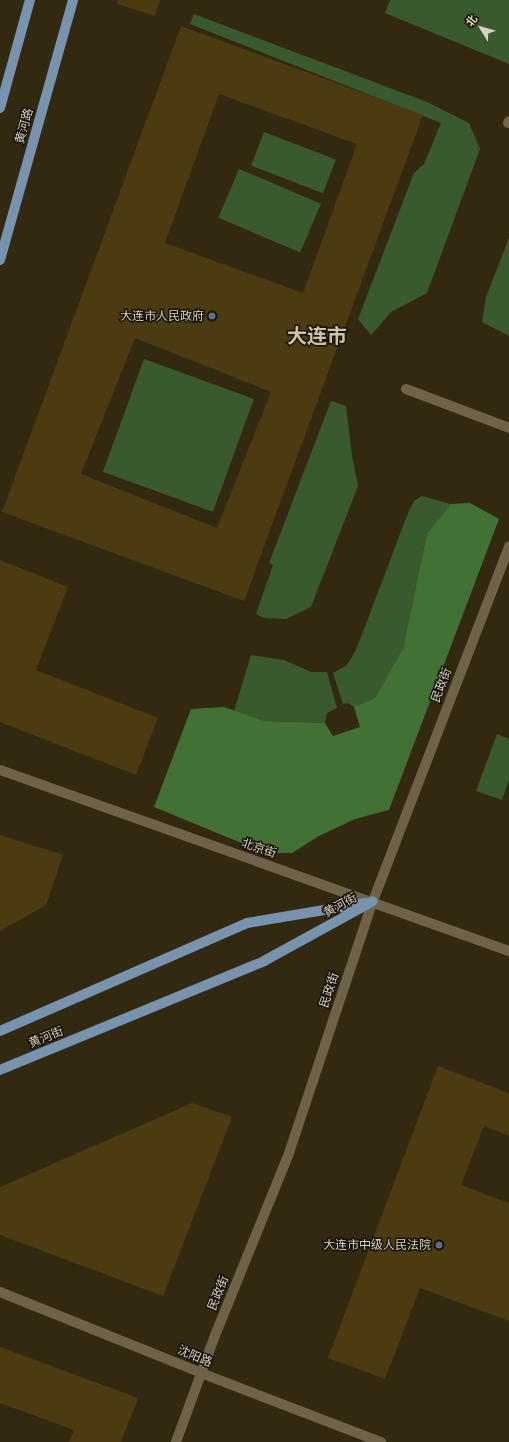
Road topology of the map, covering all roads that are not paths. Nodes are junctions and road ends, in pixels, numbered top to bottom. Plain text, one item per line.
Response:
1 (30, 0) edge
2 (73, 0) edge
3 (0, 108) edge
4 (0, 260) edge
5 (406, 389) dead end
6 (509, 428) edge
7 (509, 546) edge
8 (0, 770) edge
9 (372, 901) junction
10 (509, 951) edge
11 (0, 1031) edge
12 (0, 1070) edge
13 (0, 1292) edge
14 (201, 1373) junction
15 (176, 1442) edge
16 (381, 1442) edge

1 - 3 main road
2 - 4 main road, 黄河路
5 - 6 street
7 - 9 street, 民政街
8 - 9 street, 北京街
9 - 10 street, 北京街
9 - 11 main road, 黄河街
9 - 12 main road, 黄河街
9 - 14 street, 民政街
13 - 14 street, 沈阳路
14 - 15 street, 民政街
14 - 16 street, 沈阳路

